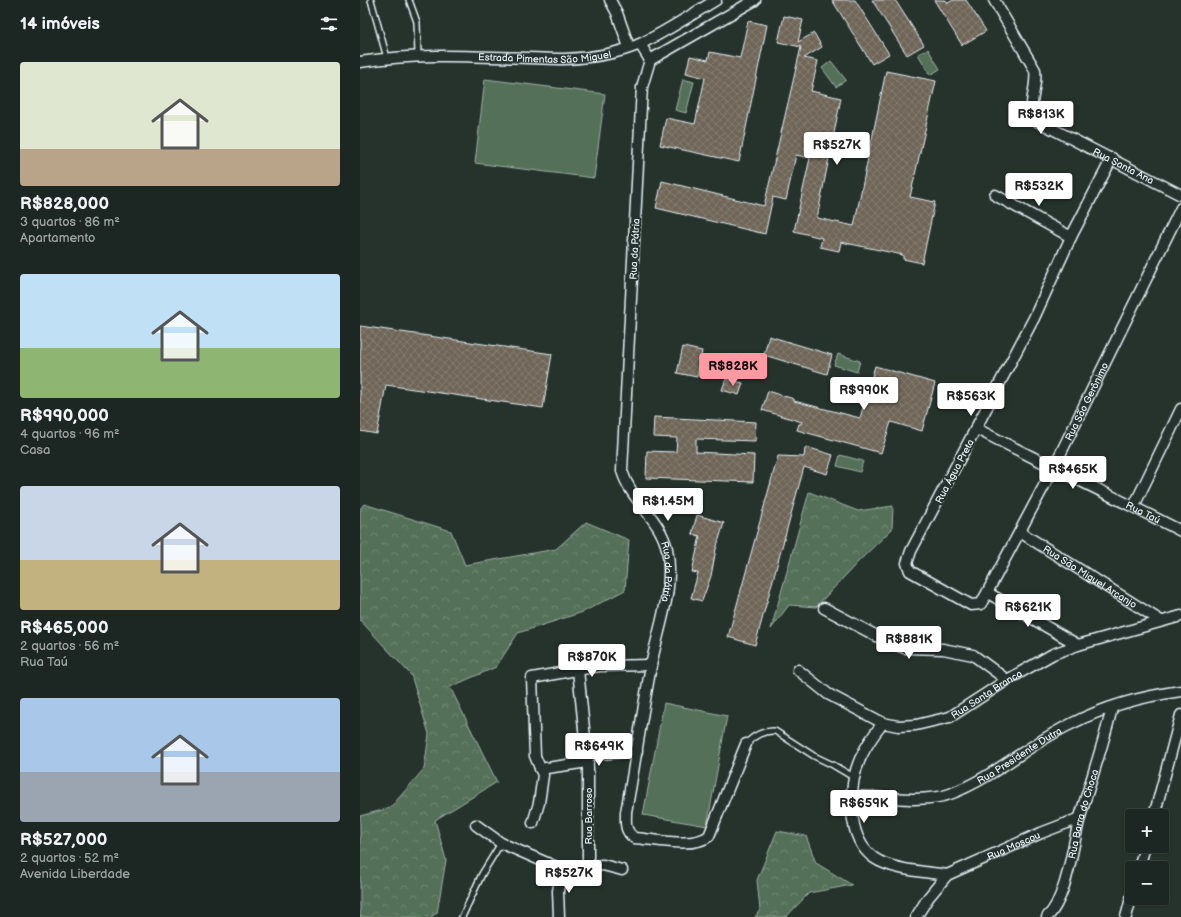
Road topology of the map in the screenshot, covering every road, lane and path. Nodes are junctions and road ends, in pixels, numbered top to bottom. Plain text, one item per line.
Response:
1 (371, 0) edge
2 (409, 0) edge
3 (610, 0) edge
4 (716, 0) edge
5 (755, 0) edge
6 (994, 0) edge
7 (701, 4) edge
8 (640, 44) junction
9 (629, 47) junction
10 (418, 56) junction
11 (387, 58) junction
12 (650, 60) junction
13 (360, 62) edge
14 (1112, 158) junction
15 (996, 195) dead end
16 (1181, 195) edge
17 (1181, 208) edge
18 (1071, 237) junction
19 (1181, 409) edge
20 (977, 429) junction
21 (1053, 469) junction
22 (1134, 506) junction
23 (1181, 531) edge
24 (1020, 532) junction
25 (988, 592) junction
26 (824, 608) dead end
27 (1181, 616) edge
28 (1161, 621) junction
29 (1078, 645) junction
30 (651, 665) junction
31 (578, 670) junction
32 (798, 670) dead end
33 (1007, 680) junction
34 (1181, 691) edge
35 (1112, 708) junction
36 (1181, 715) edge
37 (883, 723) junction
38 (746, 744) joint
39 (637, 751) junction
40 (587, 759) junction
41 (540, 769) junction
42 (855, 778) junction
43 (853, 796) junction
44 (1156, 809) edge
45 (1080, 818) junction
46 (533, 823) dead end
47 (476, 825) dead end
48 (501, 844) junction
49 (588, 866) junction
50 (576, 867) junction
51 (622, 870) dead end
52 (947, 875) junction
53 (1129, 905) edge
54 (462, 917) edge
55 (559, 917) edge
56 (916, 917) edge
57 (1047, 917) edge
58 (1126, 917) edge

1 - 11 lane
2 - 10 lane
3 - 9 street
4 - 7 street, Estrada Pimentas São Miguel
5 - 12 street
6 - 14 street, Rua Santa Ana
7 - 8 street, Estrada Pimentas São Miguel
8 - 9 street, Estrada Pimentas São Miguel
8 - 12 street
9 - 10 street, Estrada Pimentas São Miguel
10 - 11 street, Estrada Pimentas São Miguel
11 - 13 street, Estrada Pimentas São Miguel
12 - 30 street, Rua da Pátria
14 - 16 street, Rua Santa Ana
14 - 18 street, Rua Água Preta
15 - 18 street
17 - 21 street, Rua São Gerônimo
18 - 20 street, Rua Água Preta
19 - 22 street
20 - 21 street, Rua Taú
20 - 25 street, Rua Água Preta
21 - 22 street, Rua Taú
21 - 24 street, Rua São Gerônimo
22 - 23 street, Rua Taú
24 - 25 street, Rua São Gerônimo
24 - 28 street, Rua São Miguel Arcanjo
25 - 29 street
26 - 33 street
27 - 28 street, Rua Santa Branca
28 - 29 street, Rua Santa Branca
29 - 33 street, Rua Santa Branca
30 - 31 street
30 - 39 street, Rua da Pátria
31 - 40 street, Rua Barroso
31 - 41 street
32 - 37 street, Rua Santa Branca
33 - 37 street, Rua Santa Branca
34 - 35 street, Rua Presidente Dutra
35 - 43 street, Rua Presidente Dutra
35 - 45 street, Rua Barra do Choca
36 - 44 street
37 - 42 street
38 - 39 street, Rua da Pátria
38 - 42 lane
39 - 40 street
40 - 41 street
40 - 49 street, Rua Barroso
41 - 46 street
42 - 43 street
43 - 52 street
45 - 52 street, Rua Moscou
45 - 57 street, Rua Barra do Choca
47 - 48 street
48 - 50 street
48 - 54 lane
49 - 50 street
49 - 51 street
50 - 55 street
52 - 56 street
53 - 58 street

